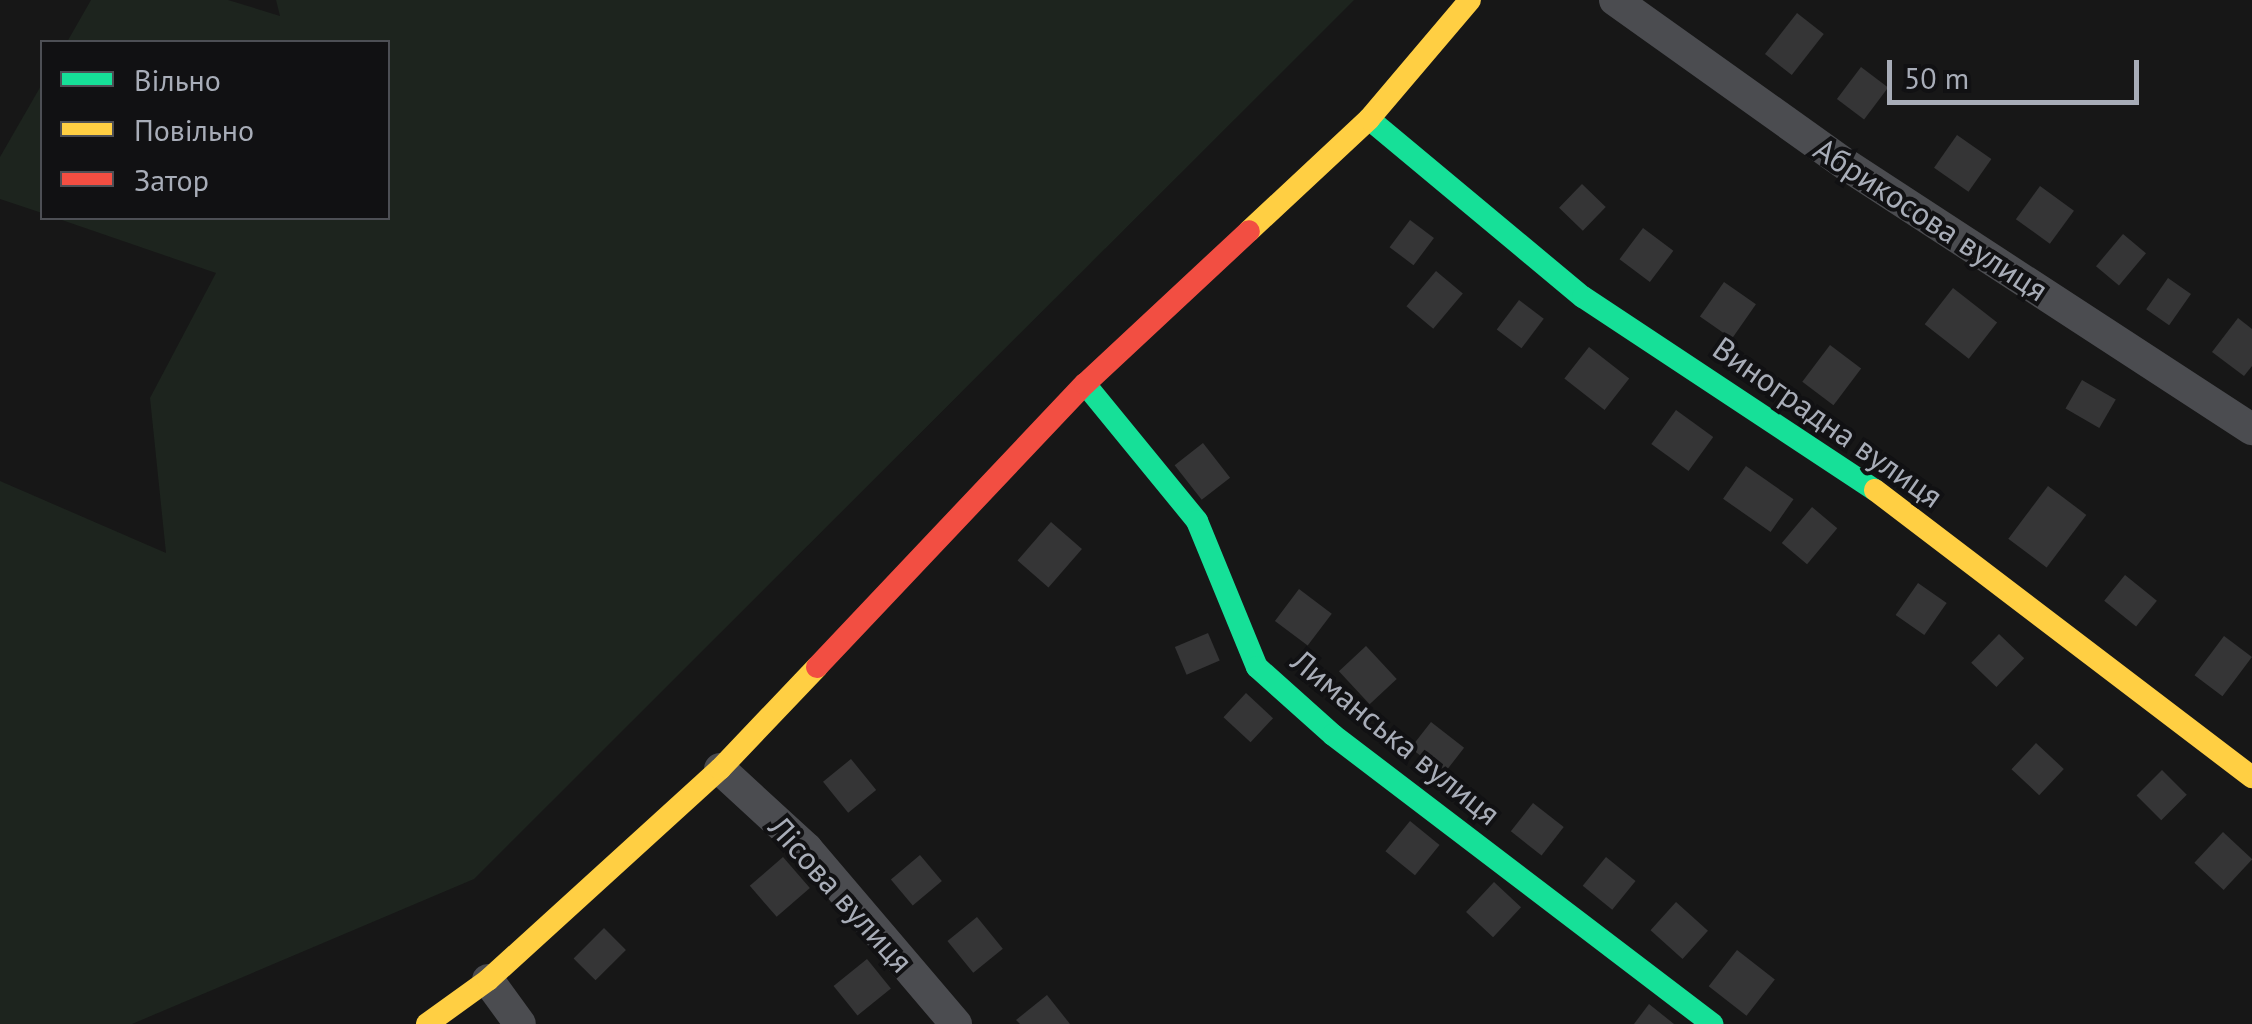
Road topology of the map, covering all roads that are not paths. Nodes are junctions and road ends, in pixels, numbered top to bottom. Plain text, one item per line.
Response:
1 (1470, 0) edge
2 (1615, 0) edge
3 (1369, 120) junction
4 (1085, 384) junction
5 (2252, 429) edge
6 (720, 769) junction
7 (2252, 777) edge
8 (488, 980) junction
9 (427, 1024) edge
10 (520, 1024) edge
11 (956, 1024) edge
12 (1712, 1024) edge

1 - 3 street
2 - 5 street, Абрикосова вулиця
3 - 4 street
3 - 7 street, Виноградна вулиця
4 - 6 street
4 - 12 street, Лиманська вулиця
6 - 8 street
6 - 11 street, Лісова вулиця
8 - 9 street
8 - 10 street

